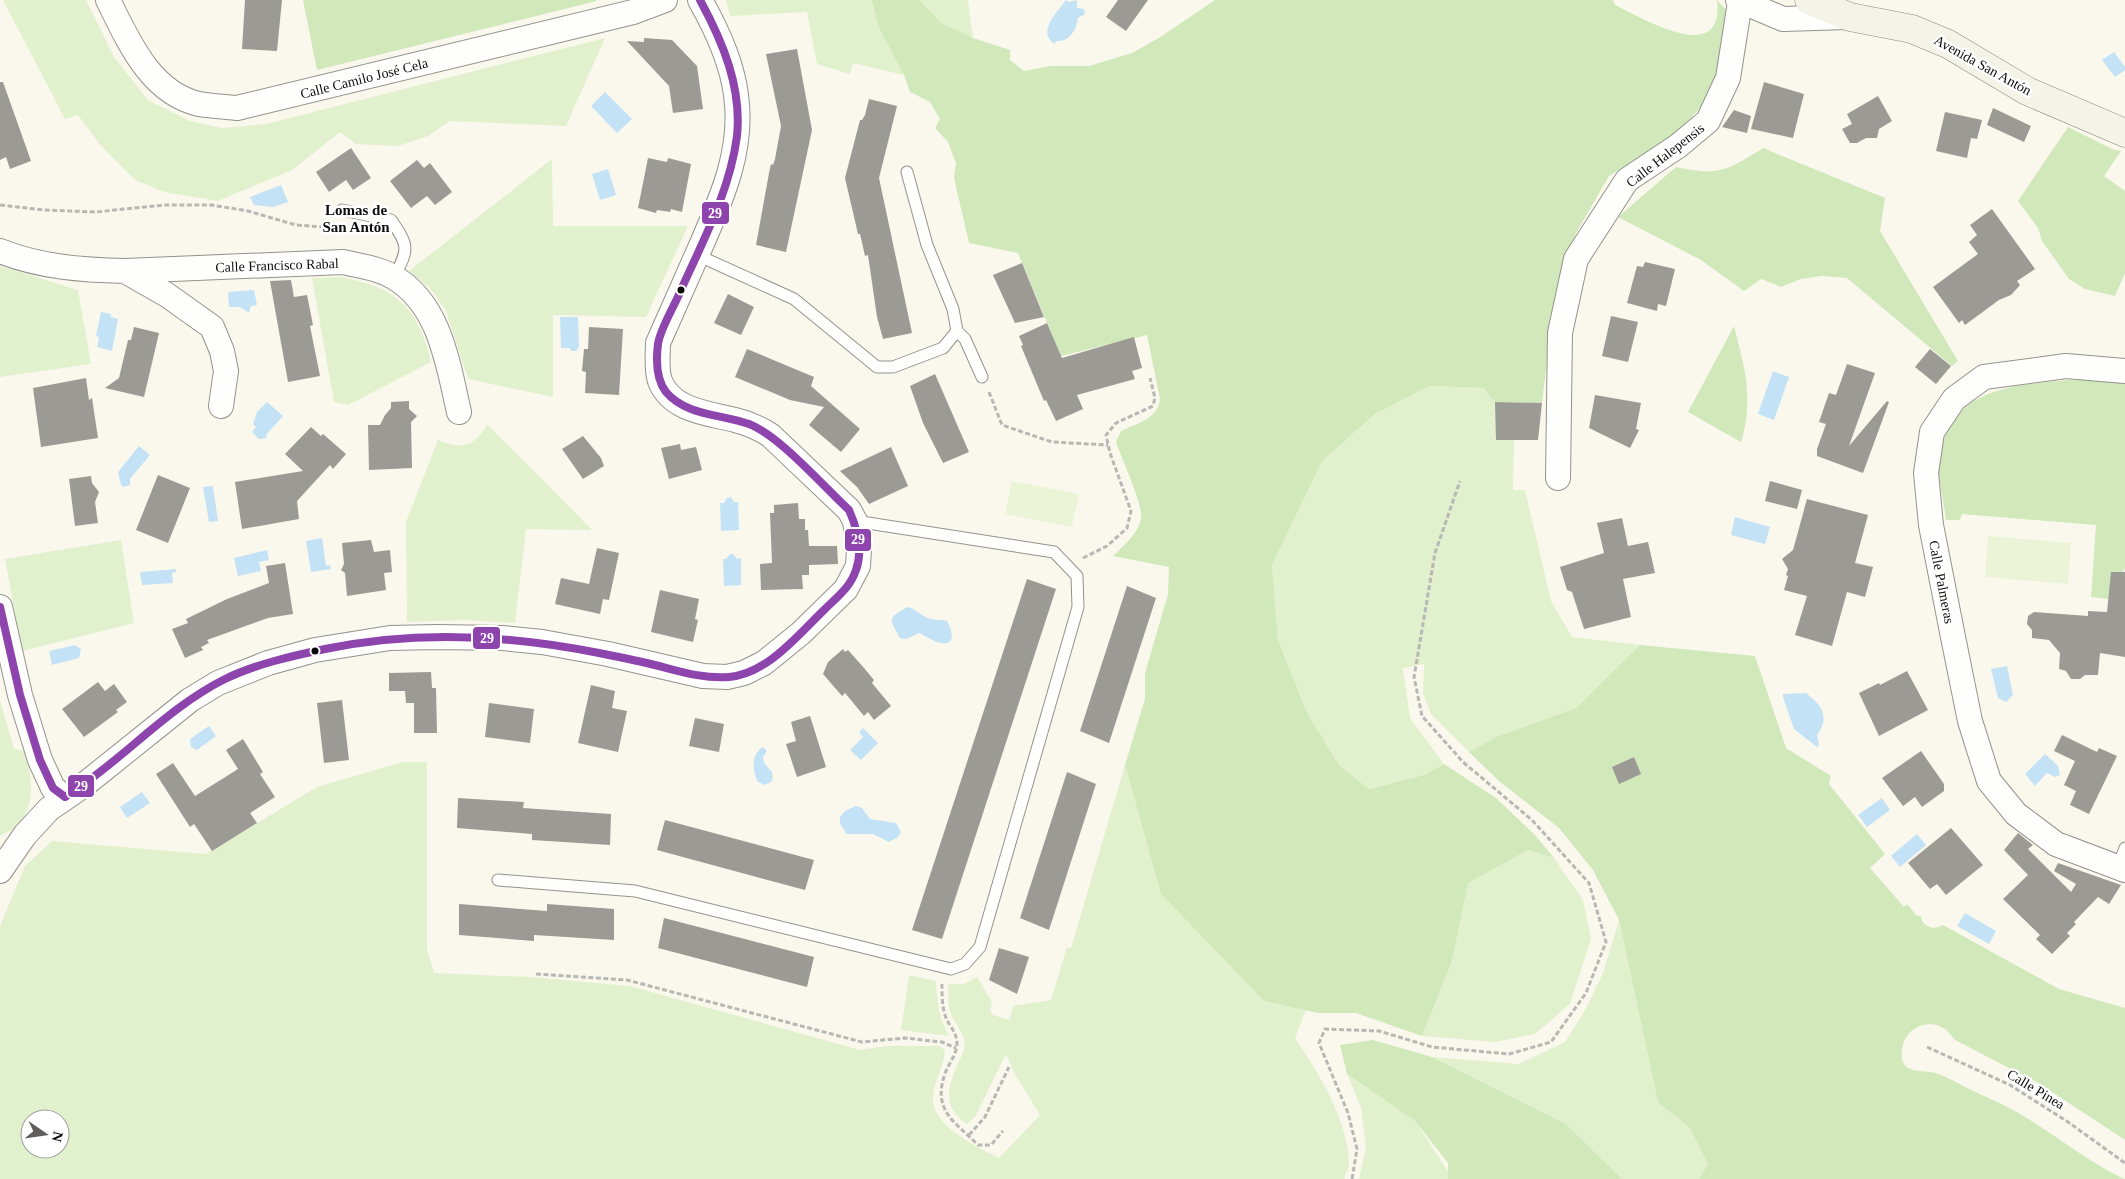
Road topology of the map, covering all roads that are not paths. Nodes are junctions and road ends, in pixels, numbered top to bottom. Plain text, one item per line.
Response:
1 (108, 0) edge
2 (665, 0) edge
3 (700, 0) edge
4 (1809, 0) edge
5 (1739, 1) edge
6 (1850, 17) junction
7 (2125, 133) edge
8 (907, 172) dead end
9 (342, 210) dead end
10 (0, 250) edge
11 (697, 255) junction
12 (125, 271) junction
13 (394, 277) junction
14 (957, 331) junction
15 (2125, 371) edge
16 (982, 377) road end
17 (221, 406) dead end
18 (459, 412) dead end
19 (1558, 478) dead end
20 (855, 521) junction
21 (0, 607) edge
22 (65, 797) junction
23 (2123, 862) edge
24 (0, 870) edge
25 (498, 880) dead end

1 - 2 street, Calle Camilo José Cela
3 - 11 street
4 - 6 street, Avenida San Antón
5 - 6 street
5 - 19 street, Calle Halepensis
6 - 7 street, Avenida San Antón
8 - 14 lane
9 - 13 lane
10 - 12 street, Calle Francisco Rabal
11 - 14 lane
11 - 20 street
12 - 13 street, Calle Francisco Rabal
12 - 17 street, Calle Francisco Rabal
13 - 18 street, Calle Francisco Rabal
14 - 16 lane
15 - 23 street, Calle Palmeras
20 - 22 street
20 - 25 lane
21 - 22 street
22 - 24 street

